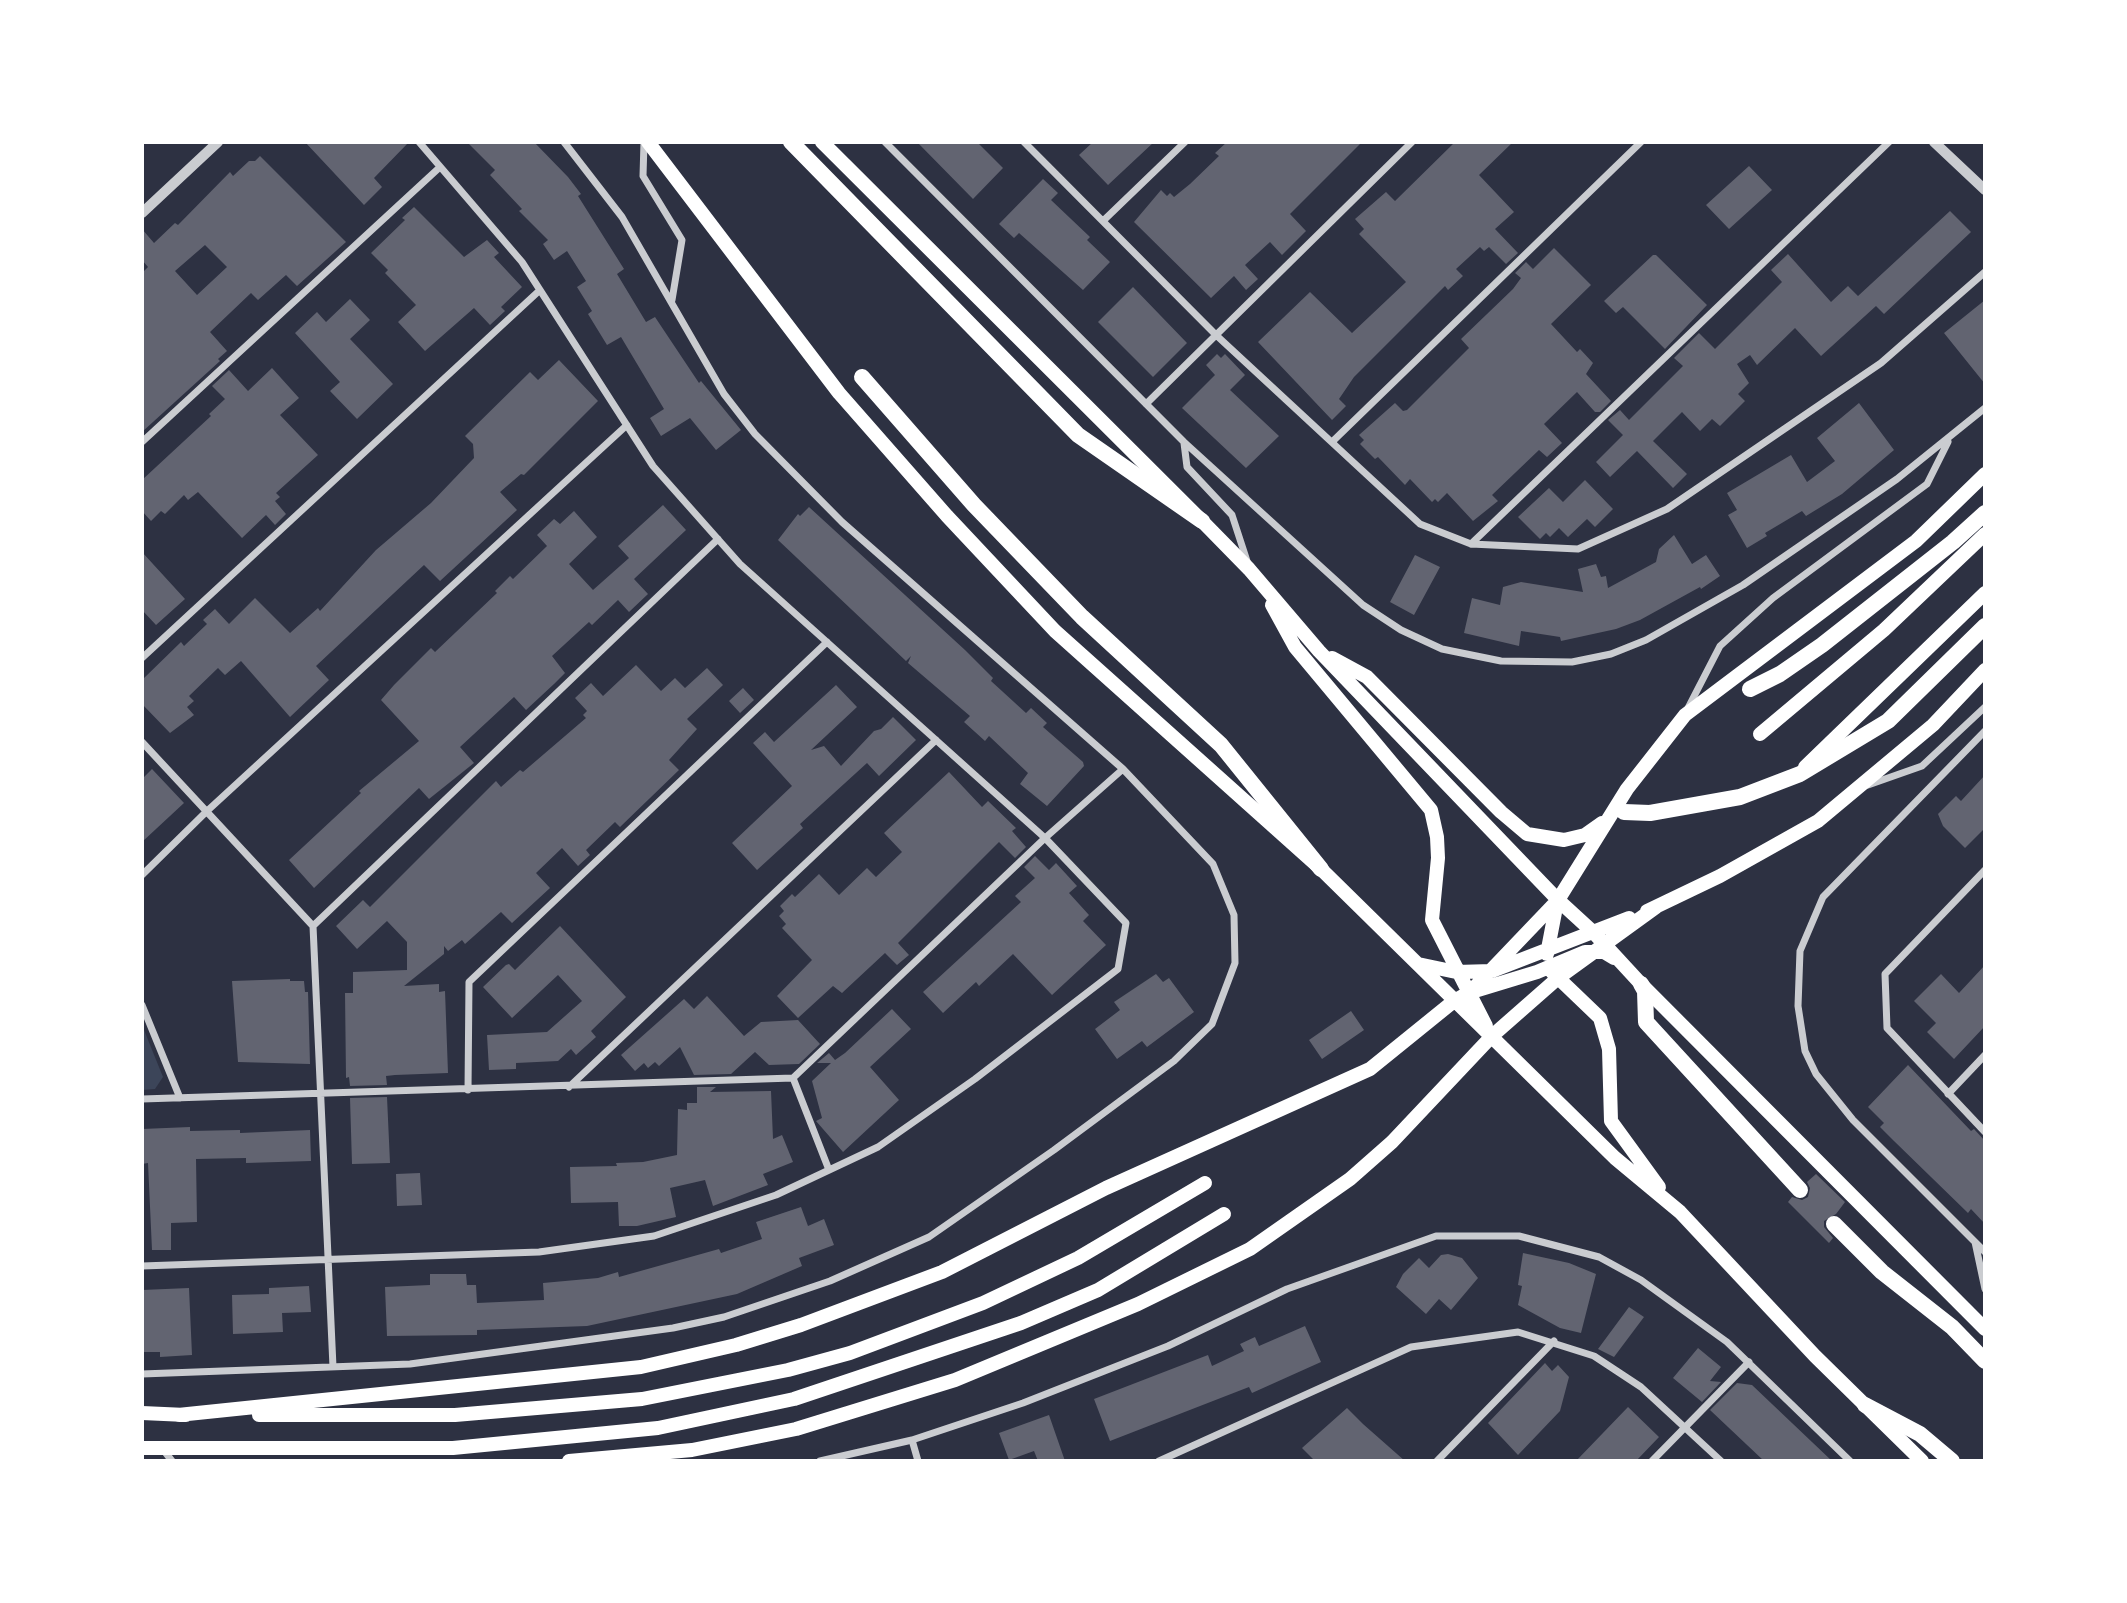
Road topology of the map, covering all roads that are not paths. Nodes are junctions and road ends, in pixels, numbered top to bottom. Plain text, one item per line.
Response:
1 (218, 142) edge
2 (419, 142) edge
3 (564, 142) edge
4 (646, 142) edge
5 (791, 142) edge
6 (821, 142) edge
7 (885, 142) edge
8 (1024, 142) edge
9 (1185, 142) edge
10 (1412, 142) edge
11 (1641, 142) edge
12 (1889, 142) edge
13 (1934, 142) edge
14 (440, 167) junction
15 (1985, 190) edge
16 (142, 213) edge
17 (1103, 221) junction
18 (1985, 272) edge
19 (540, 290) junction
20 (672, 301) junction
21 (1216, 335) junction
22 (862, 377) dead end
23 (1146, 404) junction
24 (1985, 408) edge
25 (627, 425) junction
26 (1950, 439) junction
27 (142, 442) edge
28 (1184, 442) junction
29 (1332, 442) junction
30 (1985, 474) edge
31 (1985, 513) edge
32 (1202, 521) junction
33 (1985, 534) edge
34 (718, 539) junction
35 (1471, 544) junction
36 (1254, 575) junction
37 (1985, 593) edge
38 (1985, 626) edge
39 (827, 642) junction
40 (1319, 651) junction
41 (142, 658) edge
42 (1985, 670) edge
43 (1750, 689) dead end
44 (1985, 707) edge
45 (1685, 715) junction
46 (1985, 731) edge
47 (1760, 734) dead end
48 (936, 740) junction
49 (142, 742) edge
50 (1123, 769) junction
51 (1799, 773) dead end
52 (1862, 787) junction
53 (206, 812) junction
54 (1616, 816) junction
55 (1045, 838) junction
56 (1321, 869) junction
57 (1985, 870) edge
58 (142, 875) edge
59 (1558, 900) junction
60 (313, 926) junction
61 (1597, 942) junction
62 (1548, 947) junction
63 (1418, 964) junction
64 (1546, 966) junction
65 (1492, 971) junction
66 (1456, 972) junction
67 (1558, 978) junction
68 (1641, 984) junction
69 (1468, 993) junction
70 (1454, 1001) junction
71 (142, 1005) edge
72 (1492, 1036) junction
73 (1985, 1055) edge
74 (793, 1078) junction
75 (569, 1087) junction
76 (468, 1090) junction
77 (1948, 1094) junction
78 (322, 1095) junction
79 (180, 1098) junction
80 (142, 1099) edge
81 (1985, 1132) edge
82 (829, 1170) junction
83 (1205, 1183) dead end
84 (1800, 1190) dead end
85 (1680, 1212) junction
86 (1224, 1214) dead end
87 (1831, 1221) dead end
88 (1975, 1241) junction
89 (1985, 1252) edge
90 (329, 1259) junction
91 (142, 1266) edge
92 (1985, 1289) edge
93 (1985, 1329) edge
94 (1554, 1341) junction
95 (1985, 1361) edge
96 (1749, 1362) junction
97 (333, 1367) junction
98 (142, 1374) edge
99 (1865, 1405) junction
100 (142, 1413) edge
101 (178, 1415) junction
102 (1685, 1426) junction
103 (912, 1440) junction
104 (142, 1448) edge
105 (162, 1448) junction
106 (214, 1450) junction
107 (172, 1461) edge
108 (243, 1461) edge
109 (569, 1461) edge
110 (820, 1461) edge
111 (918, 1461) edge
112 (1159, 1461) edge
113 (1437, 1461) edge
114 (1651, 1461) edge
115 (1721, 1461) edge
116 (1850, 1461) edge
117 (1922, 1461) edge
118 (1952, 1461) edge

1 - 16 street
2 - 14 street
3 - 20 street
4 - 20 street
4 - 56 highway
5 - 32 highway
6 - 32 highway
7 - 23 street
8 - 17 street
9 - 17 street
10 - 21 street
11 - 29 street
12 - 35 street
13 - 15 street
14 - 19 street
14 - 27 street
17 - 21 street
18 - 35 street
19 - 25 street
19 - 41 street
20 - 50 street
21 - 23 street
21 - 29 street
22 - 56 highway
23 - 28 street
24 - 26 street
25 - 34 street
25 - 53 street
26 - 28 street
26 - 45 street
28 - 36 street
29 - 35 street
30 - 45 highway
31 - 43 highway
32 - 36 highway
33 - 47 highway
34 - 39 street
34 - 60 street
36 - 40 highway
36 - 66 highway
37 - 51 highway
38 - 54 highway
39 - 48 street
39 - 76 street
40 - 54 highway
40 - 59 highway
42 - 52 highway
44 - 52 street
45 - 54 highway
46 - 88 street
48 - 55 street
48 - 75 street
49 - 53 street
50 - 55 street
50 - 97 street
52 - 61 highway
53 - 58 street
53 - 60 street
54 - 59 highway
55 - 74 street
55 - 82 street
56 - 63 highway
57 - 77 street
59 - 61 highway
59 - 62 highway
59 - 65 highway
60 - 78 street
61 - 62 highway
61 - 64 highway
61 - 67 highway
61 - 68 highway
62 - 64 highway
62 - 65 highway
63 - 66 highway
63 - 70 highway
64 - 67 highway
64 - 69 highway
65 - 66 highway
65 - 69 highway
66 - 69 highway
67 - 72 highway
67 - 85 highway
68 - 84 highway
68 - 93 highway
69 - 70 highway
69 - 72 highway
70 - 72 highway
70 - 101 highway
71 - 79 street
72 - 85 highway
72 - 109 highway
73 - 77 street
74 - 75 street
74 - 82 street
75 - 76 street
76 - 78 street
77 - 81 street
78 - 79 street
78 - 90 street
79 - 80 street
82 - 90 street
83 - 101 highway
85 - 99 highway
86 - 106 highway
87 - 95 highway
88 - 89 street
88 - 92 street
90 - 91 street
90 - 97 street
94 - 102 street
94 - 112 street
94 - 113 street
96 - 102 street
96 - 103 street
96 - 116 street
97 - 98 street
99 - 117 highway
99 - 118 highway
100 - 101 highway
102 - 114 street
102 - 115 street
103 - 110 street
103 - 111 street
104 - 105 highway
105 - 106 highway
105 - 107 street
106 - 108 highway

